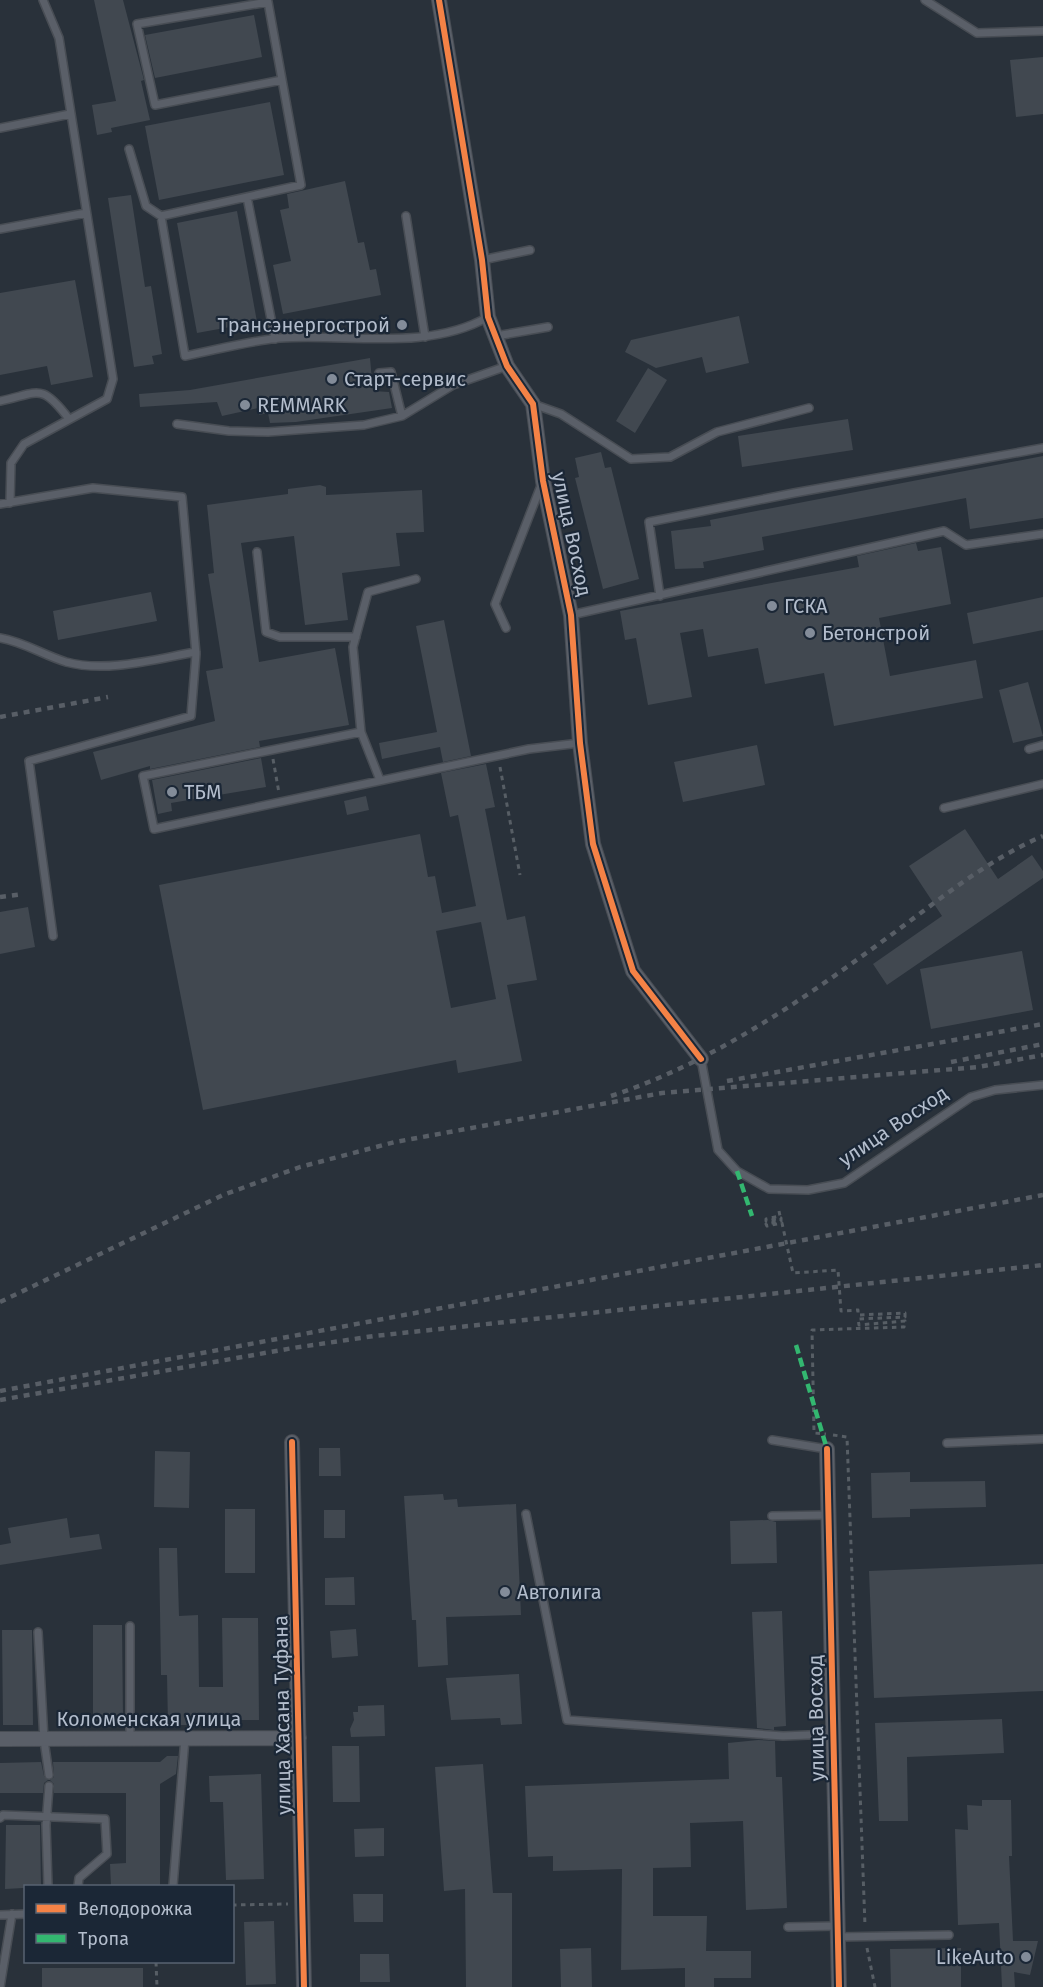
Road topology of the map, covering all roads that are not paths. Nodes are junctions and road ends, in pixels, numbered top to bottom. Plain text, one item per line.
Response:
1 (43, 0) edge
2 (439, 0) edge
3 (924, 0) edge
4 (1043, 31) edge
5 (282, 80) junction
6 (70, 114) junction
7 (0, 128) edge
8 (129, 149) dead end
9 (247, 197) junction
10 (86, 213) junction
11 (161, 216) junction
12 (406, 216) dead end
13 (0, 229) edge
14 (530, 250) dead end
15 (482, 260) junction
16 (488, 317) junction
17 (548, 327) dead end
18 (496, 336) junction
19 (424, 337) junction
20 (275, 339) junction
21 (507, 366) junction
22 (379, 373) dead end
23 (0, 401) edge
24 (533, 404) junction
25 (809, 408) dead end
26 (402, 416) junction
27 (69, 419) junction
28 (177, 424) dead end
29 (1043, 448) edge
30 (543, 481) junction
31 (10, 502) junction
32 (0, 504) edge
33 (1043, 534) edge
34 (257, 552) dead end
35 (416, 579) dead end
36 (660, 596) junction
37 (572, 615) junction
38 (507, 628) dead end
39 (356, 637) junction
40 (0, 638) edge
41 (196, 652) junction
42 (361, 732) junction
43 (580, 743) junction
44 (1043, 745) edge
45 (1029, 748) dead end
46 (380, 780) junction
47 (1043, 784) edge
48 (944, 808) dead end
49 (53, 936) dead end
50 (701, 1059) joint
51 (1043, 1085) edge
52 (1043, 1439) edge
53 (772, 1440) dead end
54 (292, 1442) dead end
55 (947, 1443) dead end
56 (827, 1449) joint
57 (526, 1514) dead end
58 (828, 1515) junction
59 (772, 1516) dead end
60 (130, 1626) dead end
61 (38, 1632) dead end
62 (833, 1734) junction
63 (299, 1737) junction
64 (130, 1738) junction
65 (185, 1738) junction
66 (0, 1739) edge
67 (44, 1740) junction
68 (50, 1775) dead end
69 (49, 1786) dead end
70 (46, 1816) junction
71 (0, 1818) edge
72 (48, 1885) edge
73 (78, 1885) edge
74 (172, 1885) edge
75 (12, 1914) junction
76 (24, 1914) edge
77 (0, 1915) edge
78 (788, 1928) dead end
79 (837, 1931) junction
80 (949, 1935) dead end
81 (0, 1987) edge
82 (304, 1987) edge
83 (839, 1987) edge

1 - 6 lane
2 - 15 street, улица Восход
3 - 4 lane
5 - 5 lane
5 - 9 lane
6 - 7 lane
6 - 10 lane
8 - 11 lane
9 - 11 lane
9 - 20 lane
10 - 13 lane
10 - 27 lane
11 - 20 lane
12 - 19 lane
14 - 15 lane
15 - 16 street, улица Восход
16 - 18 street, улица Восход
16 - 19 lane
17 - 18 lane
18 - 21 street, улица Восход
19 - 20 lane
21 - 24 street, улица Восход
21 - 26 lane
22 - 26 lane
23 - 27 lane
24 - 25 lane
24 - 30 street, улица Восход
26 - 28 lane
27 - 31 lane
29 - 36 lane
30 - 37 street, улица Восход
30 - 38 lane
31 - 32 lane
31 - 41 lane
33 - 36 lane
34 - 39 lane
35 - 39 lane
36 - 37 lane
37 - 43 street, улица Восход
39 - 42 lane
40 - 41 lane
41 - 49 lane
42 - 46 lane
42 - 46 lane
43 - 46 lane
43 - 50 street, улица Восход
44 - 45 lane
47 - 48 lane
50 - 51 lane, улица Восход
52 - 55 lane
53 - 56 lane
54 - 63 street, улица Хасана Туфана
56 - 58 street, улица Восход
57 - 62 lane
58 - 59 lane
58 - 62 street, улица Восход
60 - 64 lane
61 - 67 lane
62 - 79 street, улица Восход
63 - 65 street, Коломенская улица
63 - 82 street, улица Хасана Туфана
64 - 65 street, Коломенская улица
64 - 67 street, Коломенская улица
65 - 74 lane
66 - 67 street, Коломенская улица
67 - 68 lane
69 - 70 lane
70 - 71 lane
70 - 72 lane
70 - 73 lane
75 - 76 lane
75 - 77 lane
75 - 81 lane
78 - 79 lane
79 - 80 lane
79 - 83 street, улица Восход

